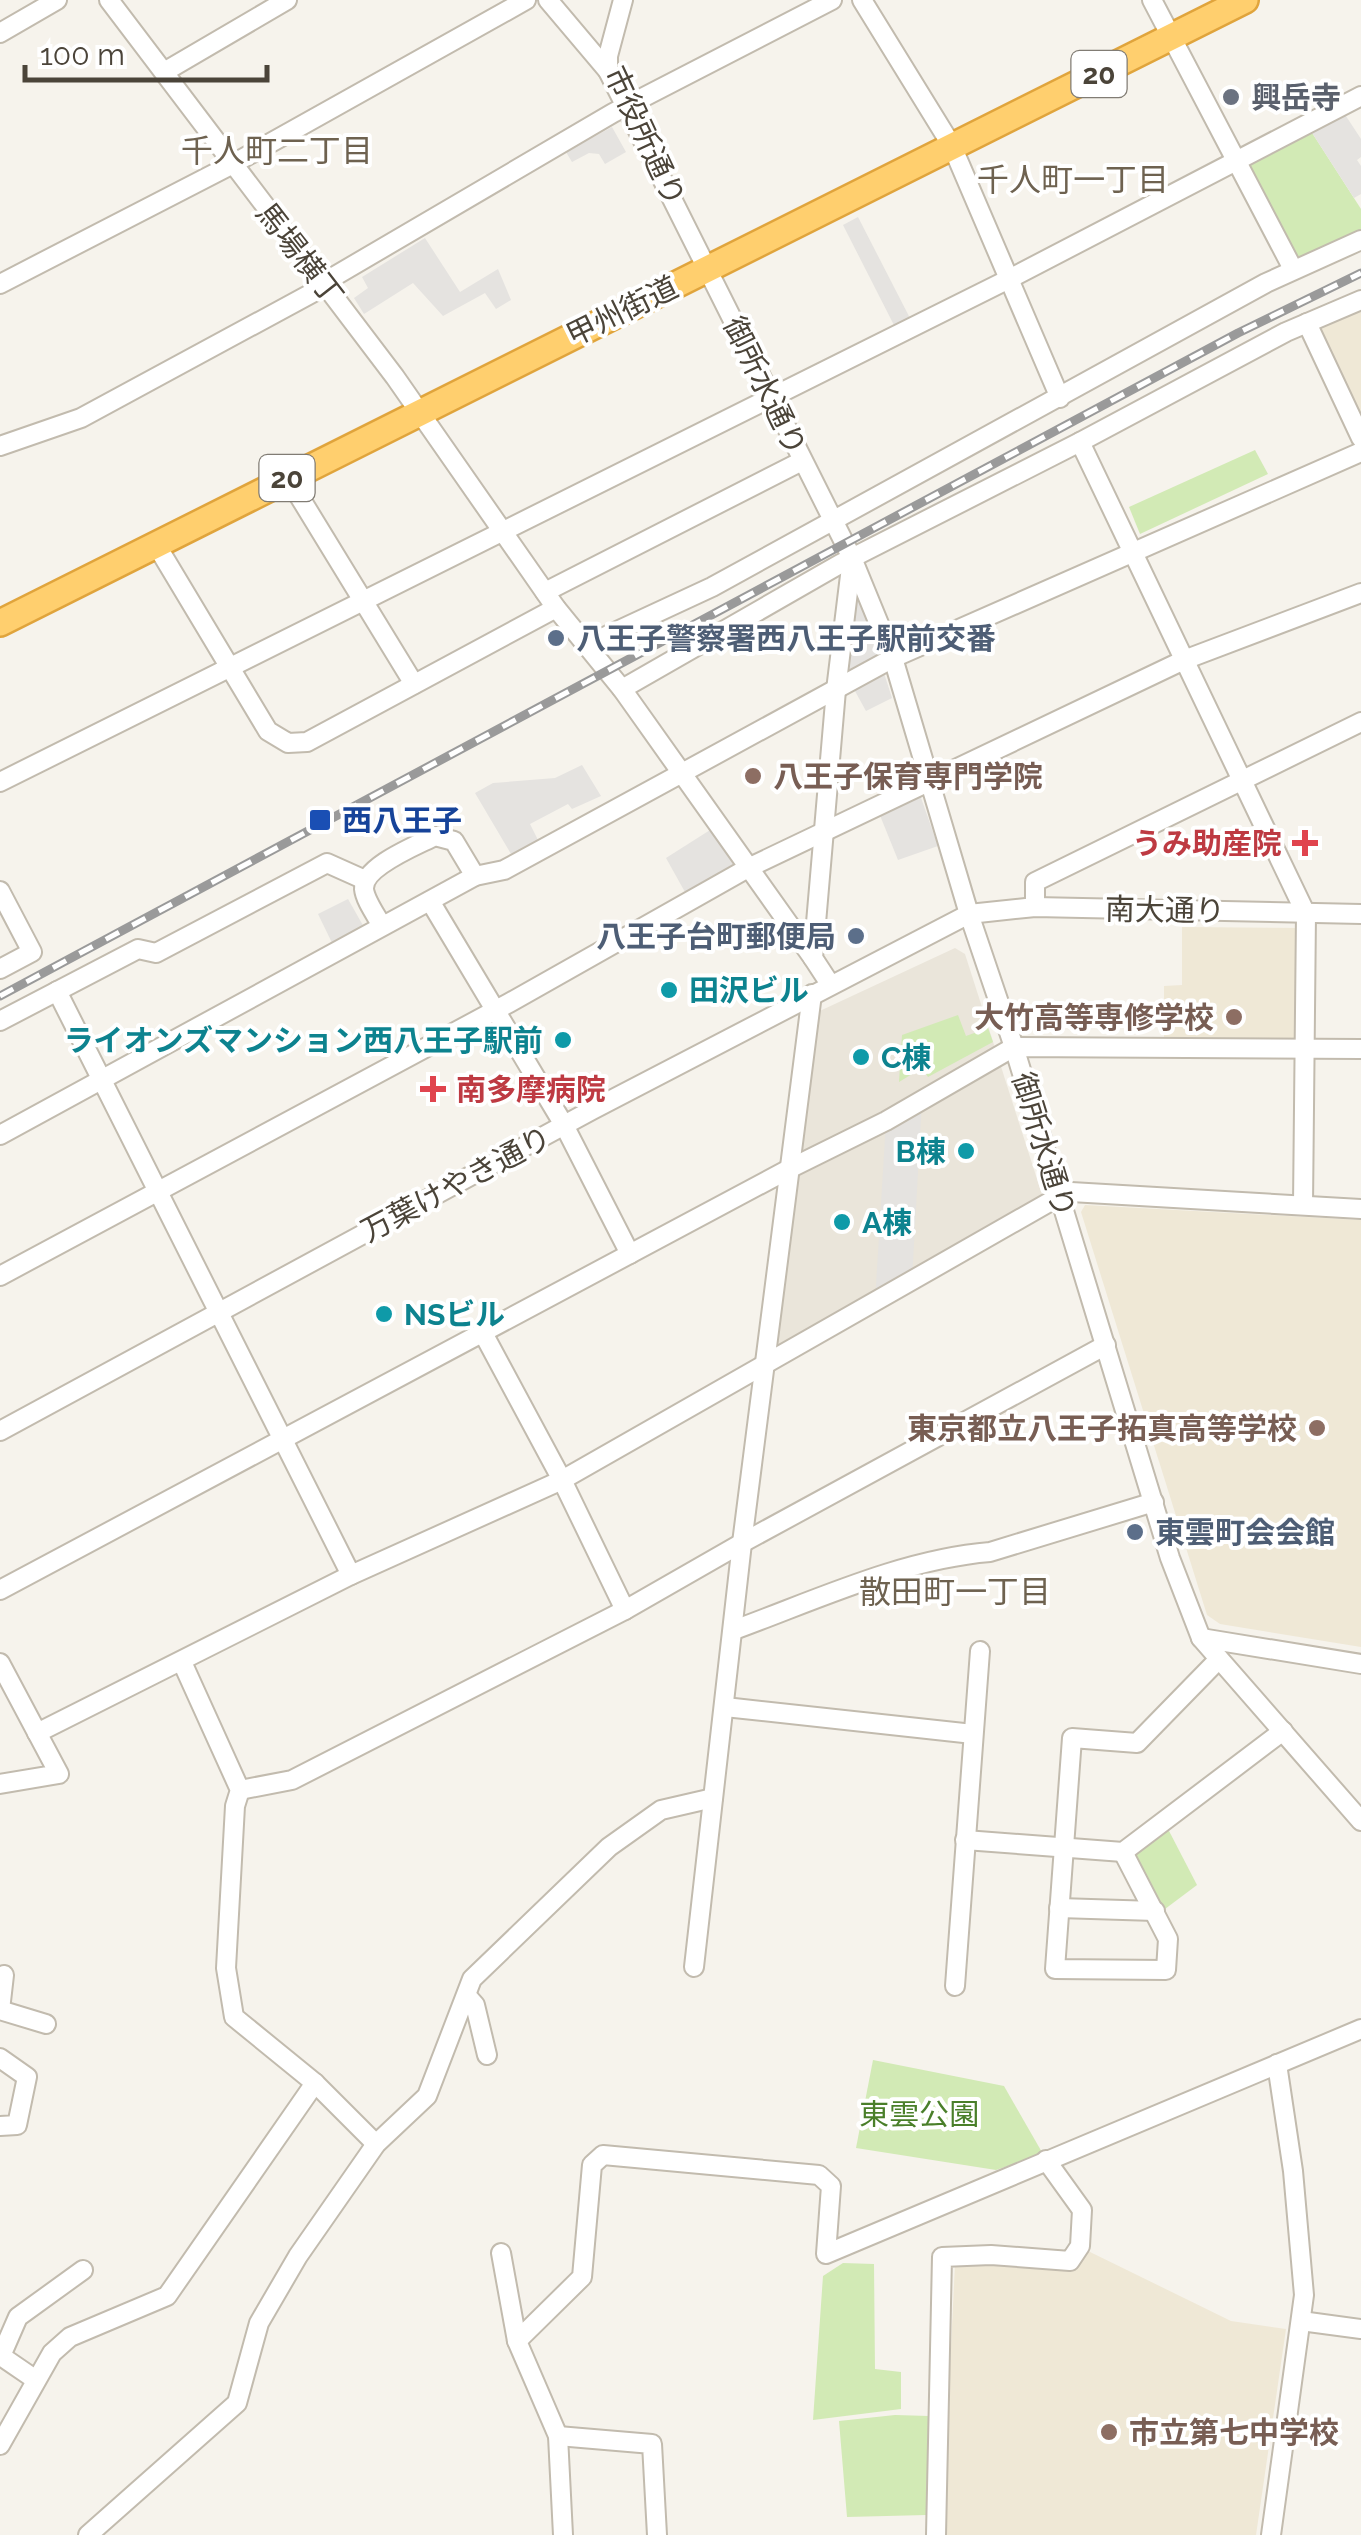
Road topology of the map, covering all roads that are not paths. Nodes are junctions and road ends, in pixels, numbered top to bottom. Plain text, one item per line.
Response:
1 (57, 0) edge
2 (109, 0) edge
3 (287, 0) edge
4 (526, 0) edge
5 (548, 0) edge
6 (623, 0) edge
7 (832, 0) edge
8 (862, 0) edge
9 (1152, 0) edge
10 (1244, 0) edge
11 (0, 33) edge
12 (1171, 37) junction
13 (608, 71) junction
14 (164, 72) junction
15 (1361, 96) edge
16 (627, 108) junction
17 (952, 146) junction
18 (1237, 160) junction
19 (231, 164) junction
20 (1361, 240) edge
21 (708, 269) junction
22 (1292, 269) junction
23 (1008, 279) junction
24 (0, 284) edge
25 (324, 285) junction
26 (1361, 300) edge
27 (1307, 323) junction
28 (770, 395) junction
29 (1060, 398) junction
30 (418, 413) junction
31 (1361, 438) edge
32 (1080, 442) junction
33 (0, 446) edge
34 (1361, 452) edge
35 (802, 462) junction
36 (288, 478) junction
37 (831, 520) junction
38 (502, 531) junction
39 (157, 546) junction
40 (1132, 552) junction
41 (852, 558) junction
42 (545, 592) junction
43 (1361, 593) edge
44 (364, 600) junction
45 (556, 608) junction
46 (0, 623) edge
47 (587, 646) junction
48 (893, 658) junction
49 (1184, 660) junction
50 (230, 667) junction
51 (414, 684) junction
52 (622, 690) junction
53 (836, 690) junction
54 (1361, 722) edge
55 (682, 774) junction
56 (1241, 779) junction
57 (0, 782) edge
58 (930, 783) junction
59 (825, 832) junction
60 (748, 868) junction
61 (475, 876) junction
62 (365, 880) junction
63 (0, 891) edge
64 (430, 901) junction
65 (1036, 907) junction
66 (969, 914) junction
67 (1306, 914) junction
68 (1361, 914) edge
69 (382, 926) junction
70 (813, 958) junction
71 (0, 969) edge
72 (830, 984) junction
73 (56, 991) junction
74 (812, 994) junction
75 (493, 1011) junction
76 (0, 1021) edge
77 (1014, 1046) junction
78 (1305, 1049) junction
79 (1361, 1050) edge
80 (101, 1080) junction
81 (564, 1125) junction
82 (0, 1135) edge
83 (791, 1168) junction
84 (157, 1192) junction
85 (1060, 1196) junction
86 (1303, 1205) junction
87 (1361, 1209) edge
88 (630, 1254) junction
89 (0, 1276) edge
90 (218, 1314) junction
91 (483, 1334) junction
92 (1106, 1346) junction
93 (766, 1363) junction
94 (0, 1432) edge
95 (284, 1440) junction
96 (562, 1480) junction
97 (1154, 1502) junction
98 (742, 1542) junction
99 (351, 1575) junction
100 (0, 1590) edge
101 (625, 1610) junction
102 (734, 1630) junction
103 (1201, 1638) junction
104 (980, 1651) dead end
105 (1219, 1659) junction
106 (182, 1662) junction
107 (0, 1664) edge
108 (1361, 1664) edge
109 (725, 1707) junction
110 (1283, 1731) junction
111 (37, 1733) junction
112 (973, 1734) junction
113 (0, 1784) edge
114 (240, 1790) junction
115 (713, 1798) junction
116 (1361, 1821) edge
117 (965, 1840) junction
118 (1064, 1848) junction
119 (1123, 1852) junction
120 (1059, 1908) junction
121 (1155, 1911) junction
122 (694, 1967) dead end
123 (4, 1975) dead end
124 (955, 1986) dead end
125 (468, 1996) junction
126 (0, 2010) edge
127 (46, 2024) dead end
128 (1361, 2029) edge
129 (487, 2055) dead end
130 (0, 2058) edge
131 (1276, 2064) junction
132 (315, 2083) junction
133 (0, 2126) edge
134 (376, 2144) junction
135 (1046, 2160) junction
136 (501, 2253) dead end
137 (83, 2270) dead end
138 (1301, 2321) junction
139 (1361, 2329) edge
140 (518, 2342) junction
141 (36, 2380) junction
142 (558, 2436) junction
143 (0, 2445) edge
144 (88, 2535) edge
145 (564, 2535) edge
146 (657, 2535) edge
147 (936, 2535) edge
148 (1271, 2535) edge

1 - 11 street
2 - 14 street, 馬場横丁
3 - 14 street
4 - 19 street
5 - 13 street
6 - 13 street, 市役所通り
7 - 16 street
8 - 17 street
9 - 12 street
10 - 12 highway, 甲州街道 / 20
12 - 17 highway, 甲州街道 / 20
12 - 18 street
13 - 16 street, 市役所通り
14 - 19 street, 馬場横丁
15 - 18 street
16 - 21 street, 市役所通り
16 - 25 street
17 - 21 highway, 甲州街道 / 20
17 - 23 street
18 - 22 street
18 - 23 street
19 - 24 street
19 - 25 street, 馬場横丁
20 - 22 street
21 - 28 street, 御所水通り
21 - 30 highway, 甲州街道 / 20
22 - 29 street
23 - 28 street
23 - 29 street
25 - 30 street, 馬場横丁
25 - 33 street
26 - 27 street
27 - 31 street
27 - 32 street
28 - 35 street, 御所水通り
28 - 38 street
29 - 37 street
30 - 36 highway, 甲州街道 / 20
30 - 38 street, 馬場横丁
32 - 40 street
32 - 41 street
34 - 40 street
35 - 37 street, 御所水通り
35 - 42 street
36 - 39 highway, 甲州街道 / 20
36 - 44 street
37 - 41 street, 御所水通り
37 - 47 street
38 - 42 street, 馬場横丁
38 - 44 street
39 - 46 highway, 甲州街道 / 20
39 - 50 street
40 - 48 street
40 - 49 street
41 - 48 street, 御所水通り
41 - 52 street
41 - 53 street
42 - 45 street, 馬場横丁
43 - 49 street
44 - 50 street
44 - 51 street
45 - 47 street, 馬場横丁
45 - 51 street
47 - 52 street, 馬場横丁
48 - 53 street
48 - 58 street, 御所水通り
49 - 56 street
49 - 58 street
50 - 51 street
50 - 57 street
52 - 55 street, 馬場横丁
53 - 55 street
53 - 59 street
54 - 56 street
55 - 60 street, 馬場横丁
55 - 61 street
56 - 65 street
56 - 67 street
58 - 59 street
58 - 66 street, 御所水通り
59 - 60 street
59 - 70 street
60 - 70 street, 馬場横丁
60 - 75 street
61 - 62 street
61 - 64 street
62 - 69 street
62 - 73 street
63 - 71 street
64 - 69 street
64 - 75 street
65 - 66 street, 南大通り
65 - 67 street, 南大通り
66 - 72 street, 万葉けやき通り
66 - 77 street, 御所水通り
67 - 68 street, 南大通り
67 - 78 street
69 - 80 street
70 - 72 street, 馬場横丁
72 - 74 street, 万葉けやき通り
73 - 76 street
73 - 80 street
74 - 81 street, 万葉けやき通り
74 - 83 street
75 - 81 street
75 - 84 street
77 - 78 street
77 - 83 street
77 - 85 street, 御所水通り
78 - 79 street
78 - 86 street
80 - 82 street
80 - 84 street
81 - 88 street
81 - 90 street, 万葉けやき通り
83 - 88 street
83 - 93 street
84 - 89 street
84 - 90 street
85 - 86 street
85 - 92 street, 御所水通り
85 - 93 street
86 - 87 street
88 - 91 street
90 - 94 street, 万葉けやき通り
90 - 95 street
91 - 95 street
91 - 96 street
92 - 97 street, 御所水通り
92 - 98 street
93 - 96 street
93 - 98 street
95 - 99 street
95 - 100 street
96 - 99 street
96 - 101 street
97 - 102 street
97 - 103 street, 御所水通り
98 - 101 street
98 - 102 street
99 - 106 street
101 - 114 street
102 - 109 street
103 - 105 street, 御所水通り
103 - 108 street
104 - 112 street
105 - 110 street, 御所水通り
105 - 118 street
106 - 111 street
106 - 114 street
107 - 111 street
109 - 112 street
109 - 115 street
110 - 116 street, 御所水通り
110 - 119 street
111 - 113 street
112 - 117 street
114 - 132 street
115 - 122 street
115 - 125 street
117 - 118 street
117 - 124 street
118 - 119 street
118 - 120 street
119 - 121 street
120 - 121 street
120 - 121 street
123 - 126 street
125 - 129 street
125 - 134 street
126 - 127 street
128 - 131 street
130 - 133 street
131 - 135 street
131 - 138 street
132 - 134 street
132 - 141 street
134 - 144 street
135 - 140 street
135 - 147 street
136 - 140 street
137 - 141 street
138 - 139 street
138 - 148 street
140 - 142 street
141 - 143 street
142 - 145 street
142 - 146 street

